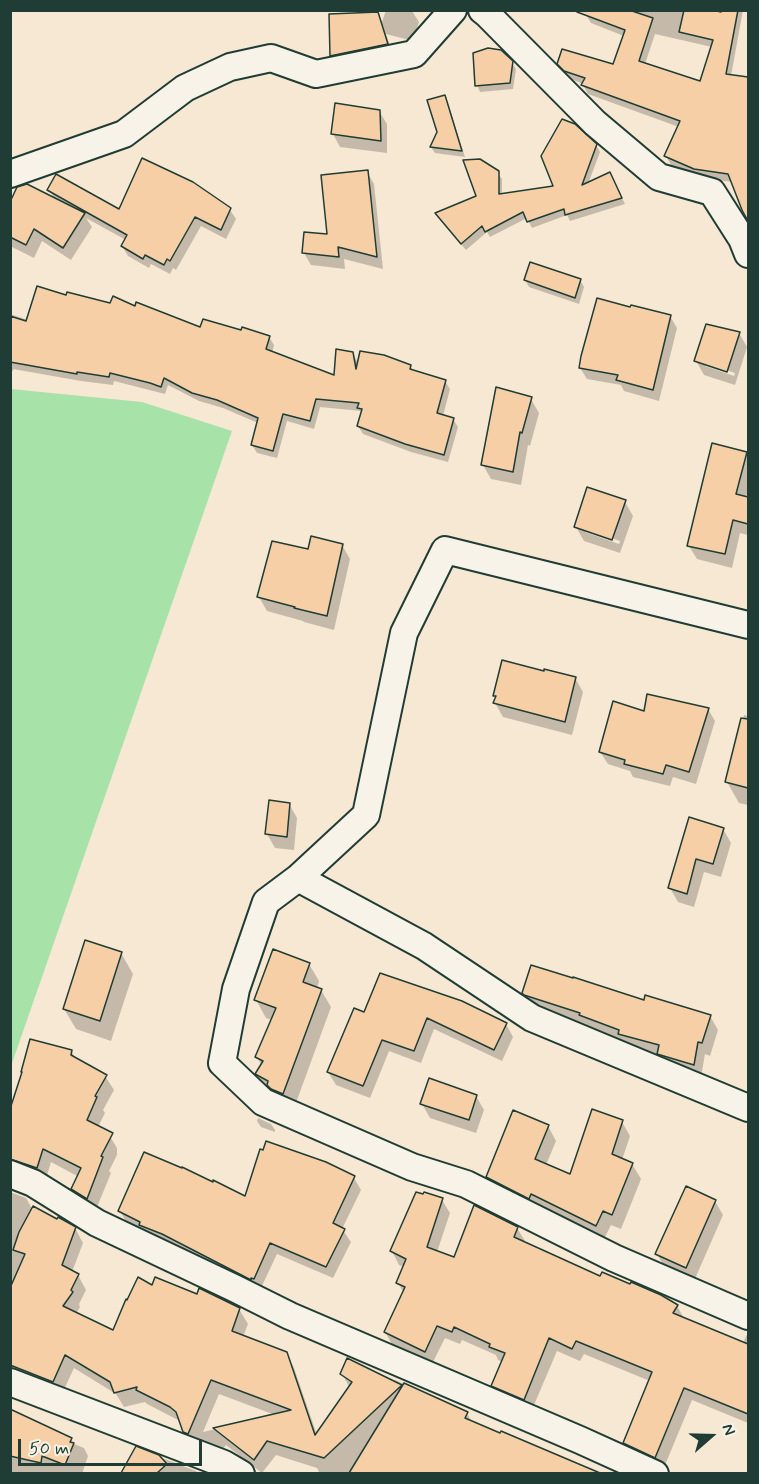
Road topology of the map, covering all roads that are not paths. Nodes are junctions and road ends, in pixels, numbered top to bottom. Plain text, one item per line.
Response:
1 (453, 10) edge
2 (487, 12) edge
3 (10, 174) edge
4 (748, 254) edge
5 (748, 625) edge
6 (298, 878) junction
7 (748, 1108) edge
8 (10, 1174) edge
9 (748, 1316) edge
10 (10, 1382) edge
11 (241, 1473) edge
12 (655, 1473) edge

1 - 3 street
2 - 4 street
5 - 6 street
6 - 7 street
6 - 9 street
8 - 12 street
10 - 11 street

